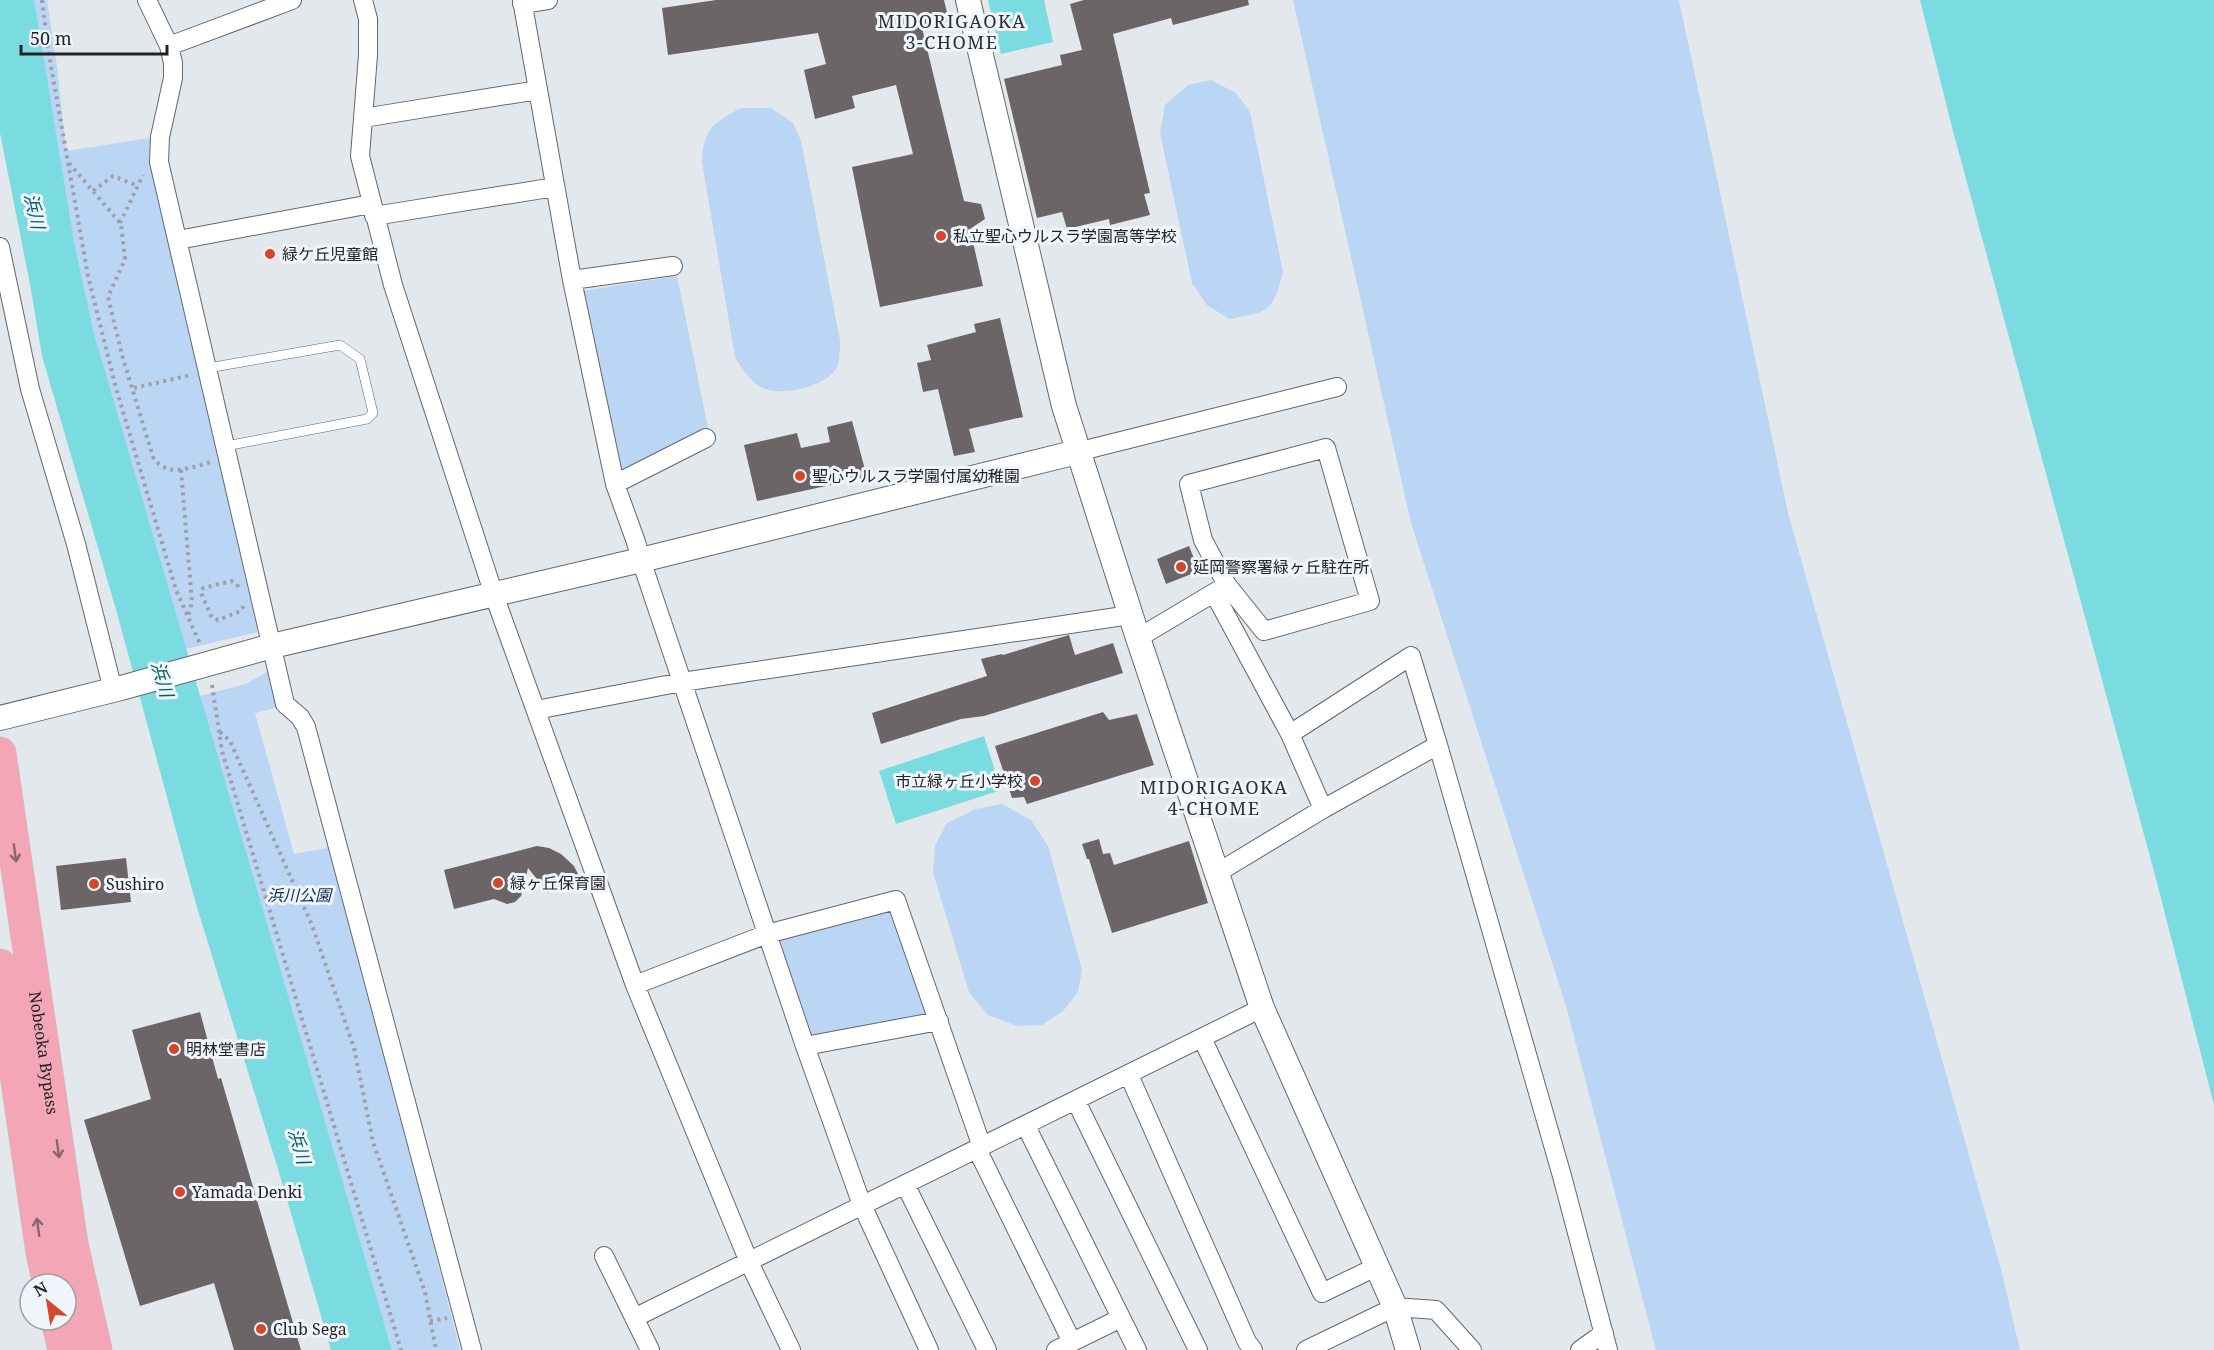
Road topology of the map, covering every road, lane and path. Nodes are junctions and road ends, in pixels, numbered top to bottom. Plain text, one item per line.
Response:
1 (42, 0) edge
2 (147, 0) edge
3 (292, 0) edge
4 (363, 0) edge
5 (548, 0) edge
6 (968, 0) edge
7 (522, 2) edge
8 (169, 46) junction
9 (538, 90) junction
10 (363, 118) junction
11 (160, 137) junction
12 (68, 161) junction
13 (138, 186) junction
14 (555, 187) junction
15 (93, 192) junction
16 (373, 210) junction
17 (120, 224) junction
18 (178, 240) junction
19 (0, 247) edge
20 (673, 266) dead end
21 (572, 280) junction
22 (208, 369) junction
23 (1337, 387) dead end
24 (134, 388) junction
25 (706, 438) dead end
26 (226, 446) junction
27 (1077, 452) junction
28 (212, 462) dead end
29 (182, 470) junction
30 (615, 484) junction
31 (641, 560) junction
32 (259, 589) junction
33 (1221, 589) junction
34 (240, 593) junction
35 (494, 595) junction
36 (188, 617) junction
37 (1134, 626) junction
38 (272, 646) junction
39 (201, 667) junction
40 (682, 682) junction
41 (117, 689) junction
42 (536, 710) junction
43 (0, 718) edge
44 (219, 731) junction
45 (1290, 734) junction
46 (1438, 746) junction
47 (0, 753) edge
48 (1323, 809) junction
49 (1217, 873) junction
50 (767, 934) junction
51 (0, 965) edge
52 (635, 985) junction
53 (1262, 1008) junction
54 (939, 1021) junction
55 (1202, 1038) junction
56 (805, 1046) junction
57 (1129, 1075) junction
58 (1076, 1101) junction
59 (1026, 1126) junction
60 (980, 1148) junction
61 (905, 1184) junction
62 (862, 1205) junction
63 (604, 1256) dead end
64 (749, 1262) junction
65 (1376, 1267) junction
66 (46, 1272) edge
67 (1395, 1307) junction
68 (634, 1318) junction
69 (1121, 1318) junction
70 (60, 1332) edge
71 (1606, 1342) edge
72 (1063, 1347) edge
73 (64, 1350) edge
74 (96, 1350) edge
75 (401, 1350) edge
76 (436, 1350) edge
77 (472, 1350) edge
78 (650, 1350) edge
79 (791, 1350) edge
80 (930, 1350) edge
81 (987, 1350) edge
82 (1137, 1350) edge
83 (1198, 1350) edge
84 (1253, 1350) edge
85 (1306, 1350) edge
86 (1408, 1350) edge
87 (1472, 1350) edge
88 (1580, 1350) edge

1 - 12 path
2 - 8 street
3 - 8 street
4 - 10 street
5 - 7 street
6 - 27 street
7 - 9 street
8 - 11 street
9 - 10 street
9 - 14 street
10 - 16 street
11 - 13 path
11 - 18 street
12 - 15 path
12 - 36 path
13 - 15 path
13 - 17 path
14 - 16 street
14 - 21 street
15 - 17 path
16 - 18 street
16 - 35 street
17 - 24 path
18 - 22 street
19 - 41 street
20 - 21 street
21 - 30 street
22 - 24 path
22 - 26 street
22 - 26 lane
23 - 27 street
24 - 29 path
25 - 30 street
26 - 32 street
27 - 31 street
27 - 37 street
28 - 29 path
29 - 36 path
30 - 31 street
31 - 35 street
31 - 40 street
32 - 34 path
32 - 38 street
33 - 33 street
33 - 37 street
33 - 45 street
34 - 34 path
35 - 38 street
35 - 42 street
36 - 39 path
37 - 40 street
37 - 49 street
38 - 39 street
38 - 77 street
39 - 41 street
39 - 44 path
40 - 42 street
40 - 50 street
41 - 43 street
42 - 52 street
44 - 75 path
44 - 76 path
45 - 46 street
45 - 48 street
46 - 48 street
46 - 71 street
47 -> 74 highway, Nobeoka Bypass
48 - 49 street
49 - 53 street
50 - 52 street
50 - 54 street
50 - 56 street
66 -> 51 highway, Nobeoka Bypass
52 - 64 street
53 - 55 street
53 - 65 street
54 - 56 street
54 - 60 street
55 - 57 street
55 - 65 street
56 - 62 street
57 - 58 street
57 - 84 street
58 - 59 street
58 - 83 street
59 - 60 street
59 - 69 street
60 - 61 street
60 - 72 street
61 - 62 street
61 - 81 street
62 - 64 street
62 - 80 street
63 - 68 street
64 - 68 street
64 - 79 street
65 - 67 street
67 - 85 street
67 - 86 street
67 - 87 street
68 - 78 street
69 - 72 street
69 - 82 street
70 - 73 highway
71 - 88 street

